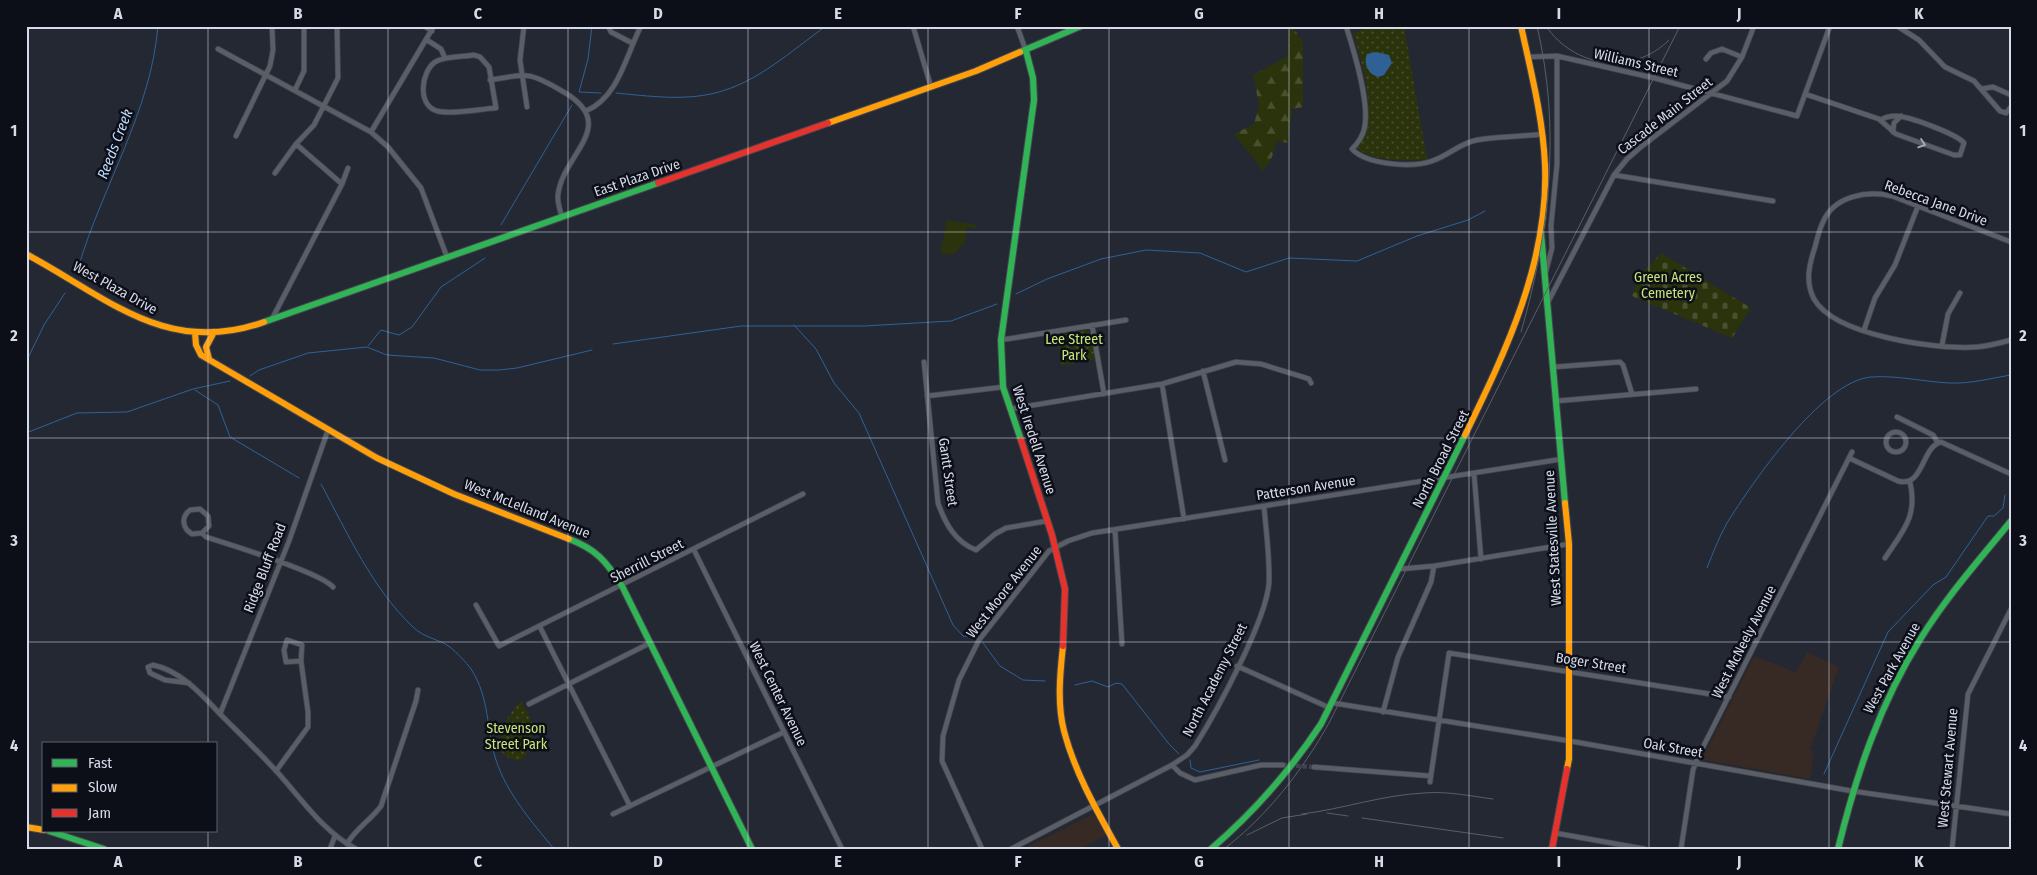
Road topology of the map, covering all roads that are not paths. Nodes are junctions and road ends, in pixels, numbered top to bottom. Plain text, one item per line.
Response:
1 (272, 26) edge
2 (304, 26) edge
3 (337, 26) edge
4 (424, 26) edge
5 (524, 26) edge
6 (608, 26) edge
7 (640, 26) edge
8 (913, 26) edge
9 (1017, 26) edge
10 (1081, 26) edge
11 (1346, 26) edge
12 (1521, 26) edge
13 (1754, 26) edge
14 (1830, 26) edge
15 (1898, 26) edge
16 (433, 28) edge
17 (427, 40) junction
18 (632, 43) junction
19 (218, 50) dead end
20 (1026, 51) junction
21 (1557, 56) junction
22 (1528, 57) junction
23 (1742, 57) junction
24 (445, 58) junction
25 (1706, 59) dead end
26 (266, 75) junction
27 (522, 75) junction
28 (490, 80) junction
29 (932, 87) junction
30 (1981, 89) junction
31 (295, 90) junction
32 (1714, 93) junction
33 (1805, 94) junction
34 (2011, 95) edge
35 (324, 106) junction
36 (527, 107) dead end
37 (2011, 107) edge
38 (586, 111) junction
39 (1900, 116) junction
40 (1881, 120) junction
41 (371, 132) junction
42 (1893, 132) junction
43 (1542, 134) junction
44 (236, 136) dead end
45 (296, 144) junction
46 (348, 168) dead end
47 (275, 173) dead end
48 (1614, 175) junction
49 (342, 184) junction
50 (1773, 200) dead end
51 (1918, 206) junction
52 (562, 217) junction
53 (1540, 225) junction
54 (2011, 242) edge
55 (26, 254) edge
56 (447, 257) junction
57 (1545, 272) junction
58 (1960, 293) dead end
59 (1547, 303) junction
60 (271, 320) junction
61 (1126, 320) dead end
62 (1092, 326) junction
63 (1864, 330) junction
64 (214, 332) junction
65 (195, 333) junction
66 (1001, 340) junction
67 (2011, 340) edge
68 (1942, 345) junction
69 (210, 360) junction
70 (924, 362) dead end
71 (1554, 367) junction
72 (1203, 371) junction
73 (1311, 383) dead end
74 (1162, 384) junction
75 (1003, 386) junction
76 (1696, 389) dead end
77 (1104, 394) junction
78 (1632, 394) junction
79 (927, 396) junction
80 (1556, 401) junction
81 (1009, 409) junction
82 (1897, 418) dead end
83 (1906, 422) junction
84 (328, 430) junction
85 (1900, 433) junction
86 (1938, 443) junction
87 (1852, 452) dead end
88 (1849, 458) junction
89 (1562, 459) junction
90 (1225, 460) dead end
91 (1474, 473) junction
92 (2011, 474) edge
93 (1445, 478) junction
94 (1910, 482) junction
95 (804, 494) dead end
96 (1264, 506) junction
97 (1184, 519) junction
98 (1047, 521) junction
99 (2011, 521) edge
100 (1115, 530) junction
101 (202, 533) junction
102 (1569, 544) junction
103 (1056, 547) junction
104 (694, 550) junction
105 (1482, 558) junction
106 (1885, 558) dead end
107 (280, 563) junction
108 (1434, 566) junction
109 (1400, 569) junction
110 (622, 586) junction
111 (333, 587) dead end
112 (476, 605) dead end
113 (2011, 609) edge
114 (540, 627) junction
115 (650, 643) junction
116 (1122, 644) dead end
117 (301, 661) junction
118 (1237, 666) junction
119 (1570, 672) junction
120 (188, 683) junction
121 (568, 684) junction
122 (418, 690) dead end
123 (1729, 697) junction
124 (529, 704) dead end
125 (1331, 705) junction
126 (1383, 712) junction
127 (220, 714) junction
128 (1439, 722) junction
129 (784, 732) junction
130 (1570, 741) junction
131 (1695, 763) junction
132 (1172, 765) junction
133 (1283, 765) tunnel mouth
134 (712, 767) junction
135 (1314, 767) tunnel mouth
136 (276, 771) junction
137 (1431, 776) junction
138 (1430, 782) dead end
139 (1852, 791) junction
140 (630, 806) junction
141 (1095, 806) junction
142 (1956, 807) junction
143 (613, 814) dead end
144 (2011, 814) edge
145 (26, 827) edge
146 (42, 830) edge
147 (52, 832) edge
148 (1555, 833) junction
149 (335, 836) junction
150 (347, 844) junction
151 (104, 849) edge
152 (330, 849) edge
153 (356, 849) edge
154 (752, 849) edge
155 (842, 849) edge
156 (982, 849) edge
157 (1011, 849) edge
158 (1118, 849) edge
159 (1211, 849) edge
160 (1552, 849) edge
161 (1645, 849) edge
162 (1681, 849) edge
163 (1838, 849) edge
164 (1952, 849) edge

1 - 26 street
2 - 31 street
3 - 35 street
4 - 16 street
5 - 27 street
6 - 18 street
7 - 18 street
8 - 29 street
9 - 20 street, West Iredell Avenue
10 - 20 main road, East Plaza Drive
11 - 43 street
12 - 22 main road, North Broad Street
13 - 23 street, Cascade Main Street
14 - 33 street
15 - 30 street
16 - 17 street
17 - 24 street
17 - 41 street
18 - 38 street
19 - 26 street
20 - 29 main road, East Plaza Drive
20 - 66 main road, West Iredell Avenue
21 - 22 street, Williams Street
21 - 32 street, Williams Street
21 - 57 street
22 - 43 main road, North Broad Street
23 - 25 street
23 - 32 street, Cascade Main Street
24 - 28 street
24 - 28 street
26 - 31 street
26 - 44 street
27 - 28 street
27 - 36 street
27 - 38 street
29 - 52 main road, East Plaza Drive
30 - 34 street
30 - 37 street
31 - 35 street
32 - 33 street, Williams Street
32 - 48 street, Cascade Main Street
33 - 40 street
35 - 41 street
35 - 45 street
38 - 52 street
39 - 40 street
39 - 42 street
42 -> 39 street
40 - 42 street
41 - 56 street
43 - 53 main road, North Broad Street
45 - 47 street
45 - 49 street
46 - 49 street
48 - 50 street
48 - 59 street, Cascade Main Street
49 - 60 street
51 - 54 street, Rebecca Jane Drive
51 - 63 street
51 - 63 street, Rebecca Jane Drive
52 - 56 main road, East Plaza Drive
53 - 57 main road, West Statesville Avenue
53 - 93 main road, North Broad Street
55 - 65 main road, West Plaza Drive
56 - 60 main road, East Plaza Drive
57 - 59 main road, West Statesville Avenue
58 - 68 street
59 - 71 main road, West Statesville Avenue
60 - 64 main road, East Plaza Drive
61 - 62 street
62 - 66 street
62 - 77 street
63 - 68 street, Rebecca Jane Drive
64 - 65 main road, East Plaza Drive
64 - 69 main road
65 - 69 main road, West McLelland Avenue
66 - 75 main road, West Iredell Avenue
67 - 68 street, Rebecca Jane Drive
69 - 84 main road, West McLelland Avenue
70 - 79 street, Gantt Street
71 - 78 street
71 - 80 main road, West Statesville Avenue
72 - 73 street
72 - 74 street
72 - 90 street
74 - 77 street
74 - 97 street
75 - 79 street
75 - 81 main road, West Iredell Avenue
76 - 78 street
77 - 81 street
78 - 80 street
79 - 98 street, Gantt Street
80 - 89 main road, West Statesville Avenue
81 - 98 main road, West Iredell Avenue
82 - 83 street
83 - 85 street
83 - 86 street
84 - 107 street, Ridge Bluff Road
84 - 110 main road, West McLelland Avenue
85 - 85 street
86 - 92 street
86 - 94 street
87 - 88 street, West McNeely Avenue
88 - 94 street
88 - 123 street, West McNeely Avenue
89 - 91 street, Patterson Avenue
89 - 102 main road, West Statesville Avenue
91 - 93 street, Patterson Avenue
91 - 105 street
93 - 96 street, Patterson Avenue
93 - 109 main road, North Broad Street
94 - 106 street
95 - 104 street, Sherrill Street
96 - 97 street, Patterson Avenue
96 - 118 street, North Academy Street
97 - 100 street, Patterson Avenue
98 - 103 main road, West Iredell Avenue
99 - 139 main road, West Park Avenue
100 - 103 street, Patterson Avenue
100 - 116 street
101 - 101 street
101 - 107 street
102 - 105 street
102 - 119 main road, West Statesville Avenue
103 - 141 main road, West Iredell Avenue
103 - 156 street, West Moore Avenue
104 - 110 street, Sherrill Street
104 - 129 street, West Center Avenue
105 - 108 street
107 - 111 street
107 - 127 street, Ridge Bluff Road
108 - 109 street
108 - 126 street
109 - 125 main road, North Broad Street
110 - 114 street, Sherrill Street
110 - 115 main road, West McLelland Avenue
112 - 114 street, Sherrill Street
113 - 142 street, West Stewart Avenue
114 - 121 street
115 - 121 street
115 - 134 main road, West McLelland Avenue
117 - 117 street
117 - 136 street
118 - 125 street, Oak Street
118 - 132 street, North Academy Street
119 - 123 street, Boger Street
119 - 128 street, Boger Street
119 - 130 main road, West Statesville Avenue
120 - 120 street
120 - 127 street
121 - 124 street
121 - 140 street
122 - 150 street
123 - 131 street, West McNeely Avenue
125 - 126 street, Oak Street
125 - 159 main road, North Broad Street
126 - 128 street, Oak Street
127 - 136 street
128 - 130 street, Oak Street
128 - 137 street
129 - 134 street
129 - 155 street, West Center Avenue
130 - 131 street, Oak Street
130 - 148 main road, West Statesville Avenue
131 - 139 street, Oak Street
131 - 162 street, West McNeely Avenue
132 - 133 street
132 - 141 street, North Academy Street
134 - 140 street
134 - 154 main road, West McLelland Avenue
135 - 137 street
136 - 149 street
137 - 138 street
139 - 142 street, Oak Street
139 - 163 main road, West Park Avenue
140 - 143 street
141 - 157 street, North Academy Street
141 - 158 main road, West Iredell Avenue
142 - 144 street, Oak Street
142 - 164 street, West Stewart Avenue
145 - 146 main road
147 - 151 main road
148 - 160 main road, West Statesville Avenue
148 - 161 street
149 - 150 street
149 - 152 street
150 - 153 street

